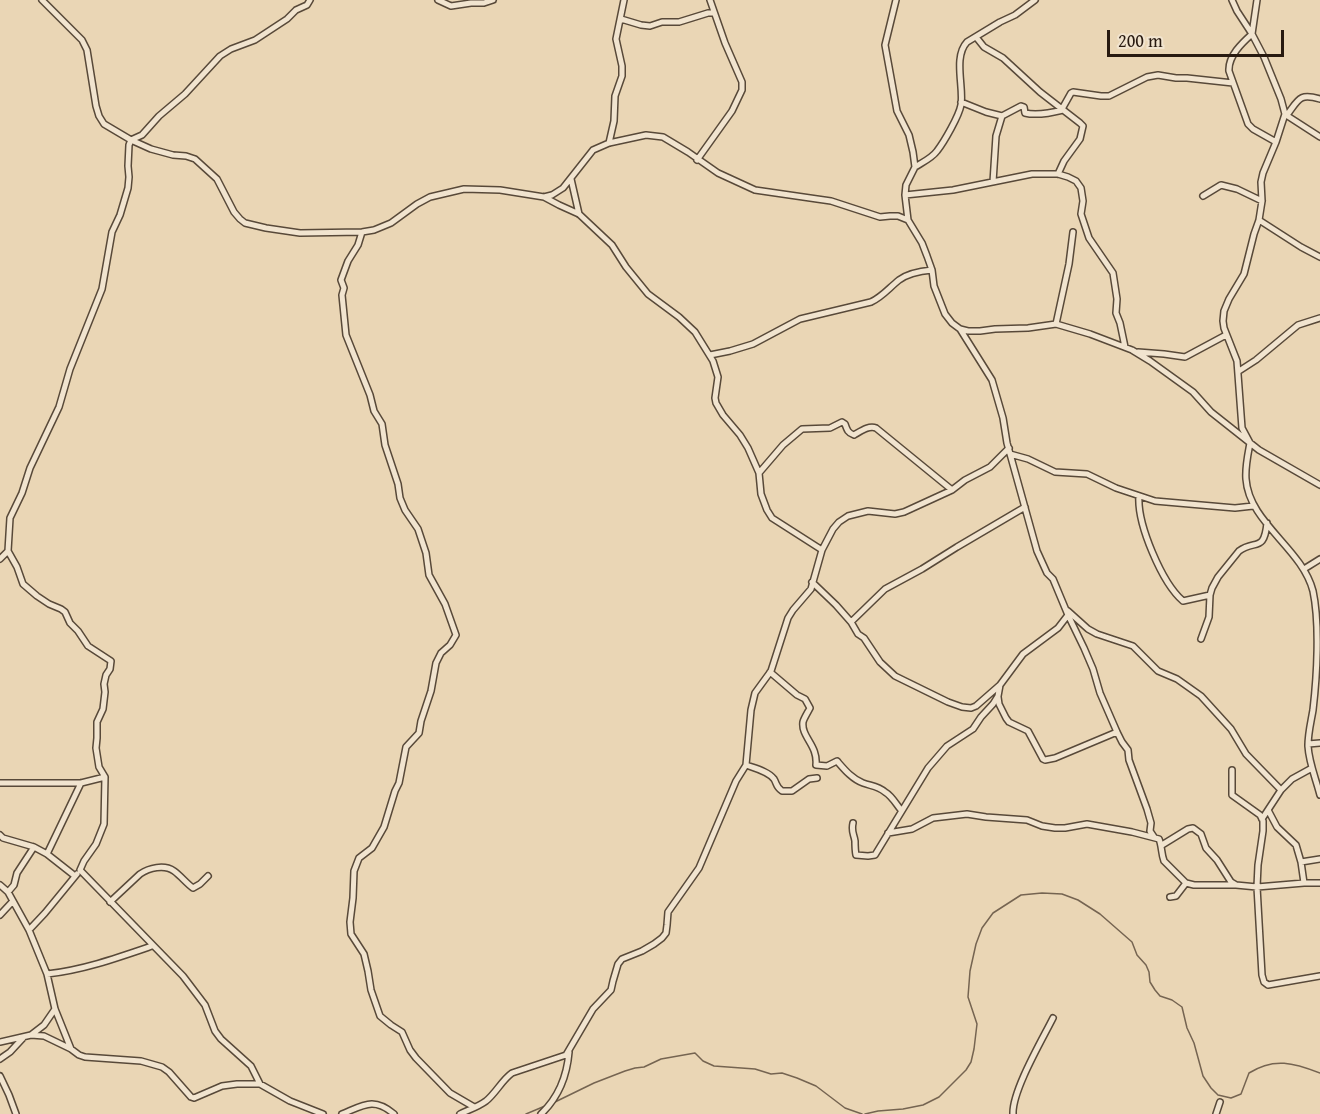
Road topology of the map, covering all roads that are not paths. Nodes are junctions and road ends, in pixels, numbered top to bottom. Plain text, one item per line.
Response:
1 (42, 0) edge
2 (310, 0) edge
3 (438, 0) edge
4 (494, 0) edge
5 (710, 0) edge
6 (896, 0) edge
7 (1035, 0) edge
8 (1232, 0) edge
9 (1259, 0) edge
10 (622, 1) edge
11 (714, 13) junction
12 (621, 19) junction
13 (1252, 34) junction
14 (976, 37) junction
15 (1233, 83) junction
16 (1320, 99) edge
17 (961, 102) junction
18 (1062, 110) junction
19 (1286, 115) junction
20 (1002, 116) junction
21 (1320, 137) edge
22 (131, 140) junction
23 (1276, 142) junction
24 (609, 143) junction
25 (698, 160) junction
26 (915, 166) junction
27 (1058, 174) junction
28 (571, 179) junction
29 (993, 182) junction
30 (905, 195) junction
31 (544, 196) junction
32 (1203, 196) dead end
33 (1262, 201) junction
34 (579, 214) junction
35 (1259, 219) junction
36 (908, 220) junction
37 (362, 232) junction
38 (1073, 232) dead end
39 (1320, 257) edge
40 (932, 270) junction
41 (1320, 318) edge
42 (1056, 324) junction
43 (960, 329) junction
44 (1226, 335) junction
45 (1125, 347) junction
46 (1136, 352) junction
47 (710, 355) junction
48 (1239, 370) junction
49 (1250, 442) junction
50 (1009, 451) junction
51 (759, 473) junction
52 (1320, 485) edge
53 (952, 490) junction
54 (1139, 496) junction
55 (1253, 506) junction
56 (1025, 507) junction
57 (1267, 523) junction
58 (0, 528) edge
59 (9, 528) junction
60 (822, 550) junction
61 (8, 551) junction
62 (0, 559) edge
63 (1320, 559) edge
64 (1304, 569) junction
65 (812, 582) junction
66 (1210, 595) junction
67 (1314, 595) junction
68 (1320, 601) edge
69 (1065, 607) junction
70 (1068, 615) junction
71 (851, 622) junction
72 (1201, 639) dead end
73 (770, 672) junction
74 (1000, 685) junction
75 (998, 696) junction
76 (1313, 711) junction
77 (1320, 712) edge
78 (1117, 732) junction
79 (1320, 743) edge
80 (1308, 744) junction
81 (746, 765) junction
82 (1312, 768) junction
83 (1232, 770) dead end
84 (105, 777) junction
85 (817, 778) dead end
86 (0, 783) edge
87 (81, 783) junction
88 (1281, 790) junction
89 (1320, 795) edge
90 (901, 810) junction
91 (1268, 810) junction
92 (1262, 819) junction
93 (853, 823) dead end
94 (888, 833) junction
95 (0, 835) edge
96 (1154, 837) junction
97 (1162, 845) junction
98 (34, 847) junction
99 (47, 854) junction
100 (1320, 859) edge
101 (1301, 862) junction
102 (80, 870) junction
103 (75, 876) junction
104 (208, 876) dead end
105 (1186, 883) junction
106 (1304, 883) junction
107 (1320, 883) edge
108 (0, 885) edge
109 (1236, 885) junction
110 (1257, 887) junction
111 (8, 892) junction
112 (1170, 897) dead end
113 (13, 901) junction
114 (110, 902) junction
115 (0, 915) edge
116 (29, 930) junction
117 (152, 946) junction
118 (47, 974) junction
119 (1320, 976) edge
120 (55, 1009) junction
121 (1053, 1018) dead end
122 (31, 1035) junction
123 (24, 1037) junction
124 (0, 1042) edge
125 (71, 1049) junction
126 (569, 1051) junction
127 (0, 1059) edge
128 (0, 1076) edge
129 (260, 1084) junction
130 (1220, 1102) dead end
131 (474, 1107) junction
132 (14, 1112) edge
133 (323, 1114) edge
134 (342, 1114) edge
135 (394, 1114) edge
136 (460, 1114) edge
137 (541, 1114) edge
138 (1013, 1114) edge
139 (1216, 1114) edge

1 - 22 street
2 - 22 street
3 - 4 street
5 - 11 street
6 - 26 street
7 - 14 street
8 - 13 street
9 - 13 street
10 - 12 street
11 - 12 street
11 - 25 street
12 - 24 street
13 - 15 street
13 - 19 street
14 - 17 street
14 - 18 street
15 - 18 street
15 - 23 street
16 - 19 street
17 - 20 street
17 - 26 street
18 - 20 street
18 - 27 street
19 - 21 street
19 - 23 street
20 - 29 street
22 - 37 street
22 - 59 street
23 - 33 street
24 - 25 street
24 - 28 street
25 - 36 street
26 - 30 street
27 - 29 street
27 - 45 street
28 - 31 street
28 - 34 street
29 - 30 street
30 - 36 street
31 - 34 street
31 - 37 street
32 - 33 street
33 - 35 street
34 - 47 street
35 - 39 street
35 - 44 street
36 - 40 street
37 - 131 street
38 - 42 street
40 - 43 street
40 - 47 street
41 - 48 street
42 - 43 street
42 - 45 street
43 - 50 street
44 - 46 street
44 - 48 street
45 - 46 street
46 - 49 street
47 - 51 street
48 - 49 street
49 - 52 street
49 - 55 street
50 - 53 street
50 - 54 street
50 - 56 street
51 - 53 street
51 - 60 street
53 - 60 street
54 - 55 street
54 - 66 street
55 - 57 street
56 - 69 street
56 - 71 street
57 - 64 street
57 - 66 street
58 - 59 street
59 - 61 street
60 - 65 street
61 - 62 street
61 - 84 street
63 - 64 street
64 - 67 street
65 - 71 street
65 - 73 street
66 - 72 street
67 - 68 street
67 - 76 street
69 - 70 street
69 - 88 street
70 - 74 street
70 - 78 street
71 - 74 street
73 - 81 street
73 - 90 street
74 - 75 street
75 - 78 street
75 - 90 street
76 - 77 street
76 - 80 street
78 - 96 street
79 - 80 street
80 - 82 street
81 - 85 street
81 - 126 street
82 - 88 street
82 - 89 street
83 - 92 street
84 - 87 street
84 - 102 street
86 - 87 street
87 - 99 street
88 - 91 street
90 - 94 street
91 - 92 street
91 - 101 street
92 - 110 street
93 - 94 street
94 - 96 street
95 - 98 street
96 - 97 street
97 - 105 street
97 - 109 street
98 - 99 street
98 - 111 street
99 - 103 street
100 - 101 street
101 - 106 street
102 - 103 street
102 - 114 street
103 - 116 street
104 - 114 street
105 - 109 street
105 - 112 street
106 - 107 street
106 - 110 street
108 - 111 street
109 - 110 street
110 - 119 street
111 - 113 street
113 - 115 street
113 - 116 street
114 - 117 street
116 - 118 street
117 - 118 street
117 - 129 street
118 - 120 street
120 - 122 street
120 - 125 street
121 - 138 street
122 - 123 street
122 - 125 street
123 - 124 street
123 - 127 street
125 - 129 street
126 - 131 street
126 - 137 street
128 - 132 street
129 - 133 street
130 - 139 street
131 - 136 street
134 - 135 street

